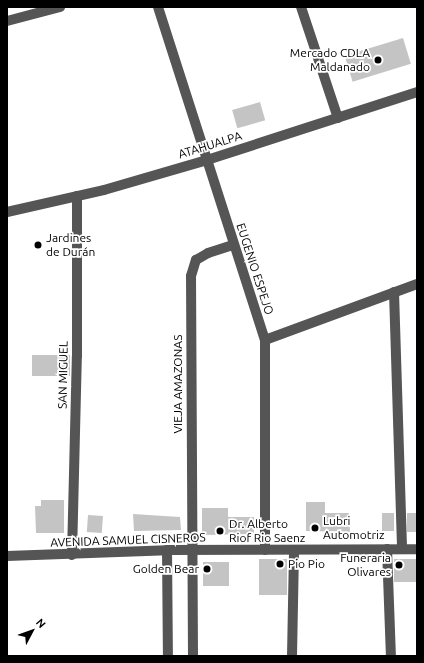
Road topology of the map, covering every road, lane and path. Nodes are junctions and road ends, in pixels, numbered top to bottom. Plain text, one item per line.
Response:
1 (60, 7) edge
2 (158, 7) edge
3 (301, 7) edge
4 (7, 21) edge
5 (417, 92) edge
6 (338, 118) junction
7 (207, 160) junction
8 (77, 196) junction
9 (7, 212) edge
10 (233, 245) junction
11 (417, 284) edge
12 (394, 292) junction
13 (265, 340) junction
14 (387, 549) junction
15 (402, 549) junction
16 (417, 549) edge
17 (168, 550) junction
18 (191, 550) junction
19 (265, 550) junction
20 (294, 551) junction
21 (72, 555) junction
22 (7, 556) edge
23 (168, 656) edge
24 (193, 656) edge
25 (292, 656) edge
26 (391, 656) edge

1 - 4 street
2 - 7 street, EUGENIO ESPEJO
3 - 6 street
5 - 6 street, ATAHUALPA
6 - 7 street, ATAHUALPA
7 - 8 street, ATAHUALPA
7 - 10 street, EUGENIO ESPEJO
8 - 9 street, ATAHUALPA
8 - 21 street, SAN MIGUEL
10 - 13 street, EUGENIO ESPEJO
10 - 18 street, VIEJA AMAZONAS
11 - 12 street
12 - 13 street
12 - 15 street
13 - 19 street, EUGENIO ESPEJO
14 - 15 street, AVENIDA SAMUEL CISNEROS
14 - 20 street, AVENIDA SAMUEL CISNEROS
14 - 26 street
15 - 16 street, AVENIDA SAMUEL CISNEROS
17 - 18 street, AVENIDA SAMUEL CISNEROS
17 - 21 street, AVENIDA SAMUEL CISNEROS
17 - 23 street
18 - 19 street, AVENIDA SAMUEL CISNEROS
18 - 24 street
19 - 20 street, AVENIDA SAMUEL CISNEROS
20 - 25 street
21 - 22 street, AVENIDA SAMUEL CISNEROS

